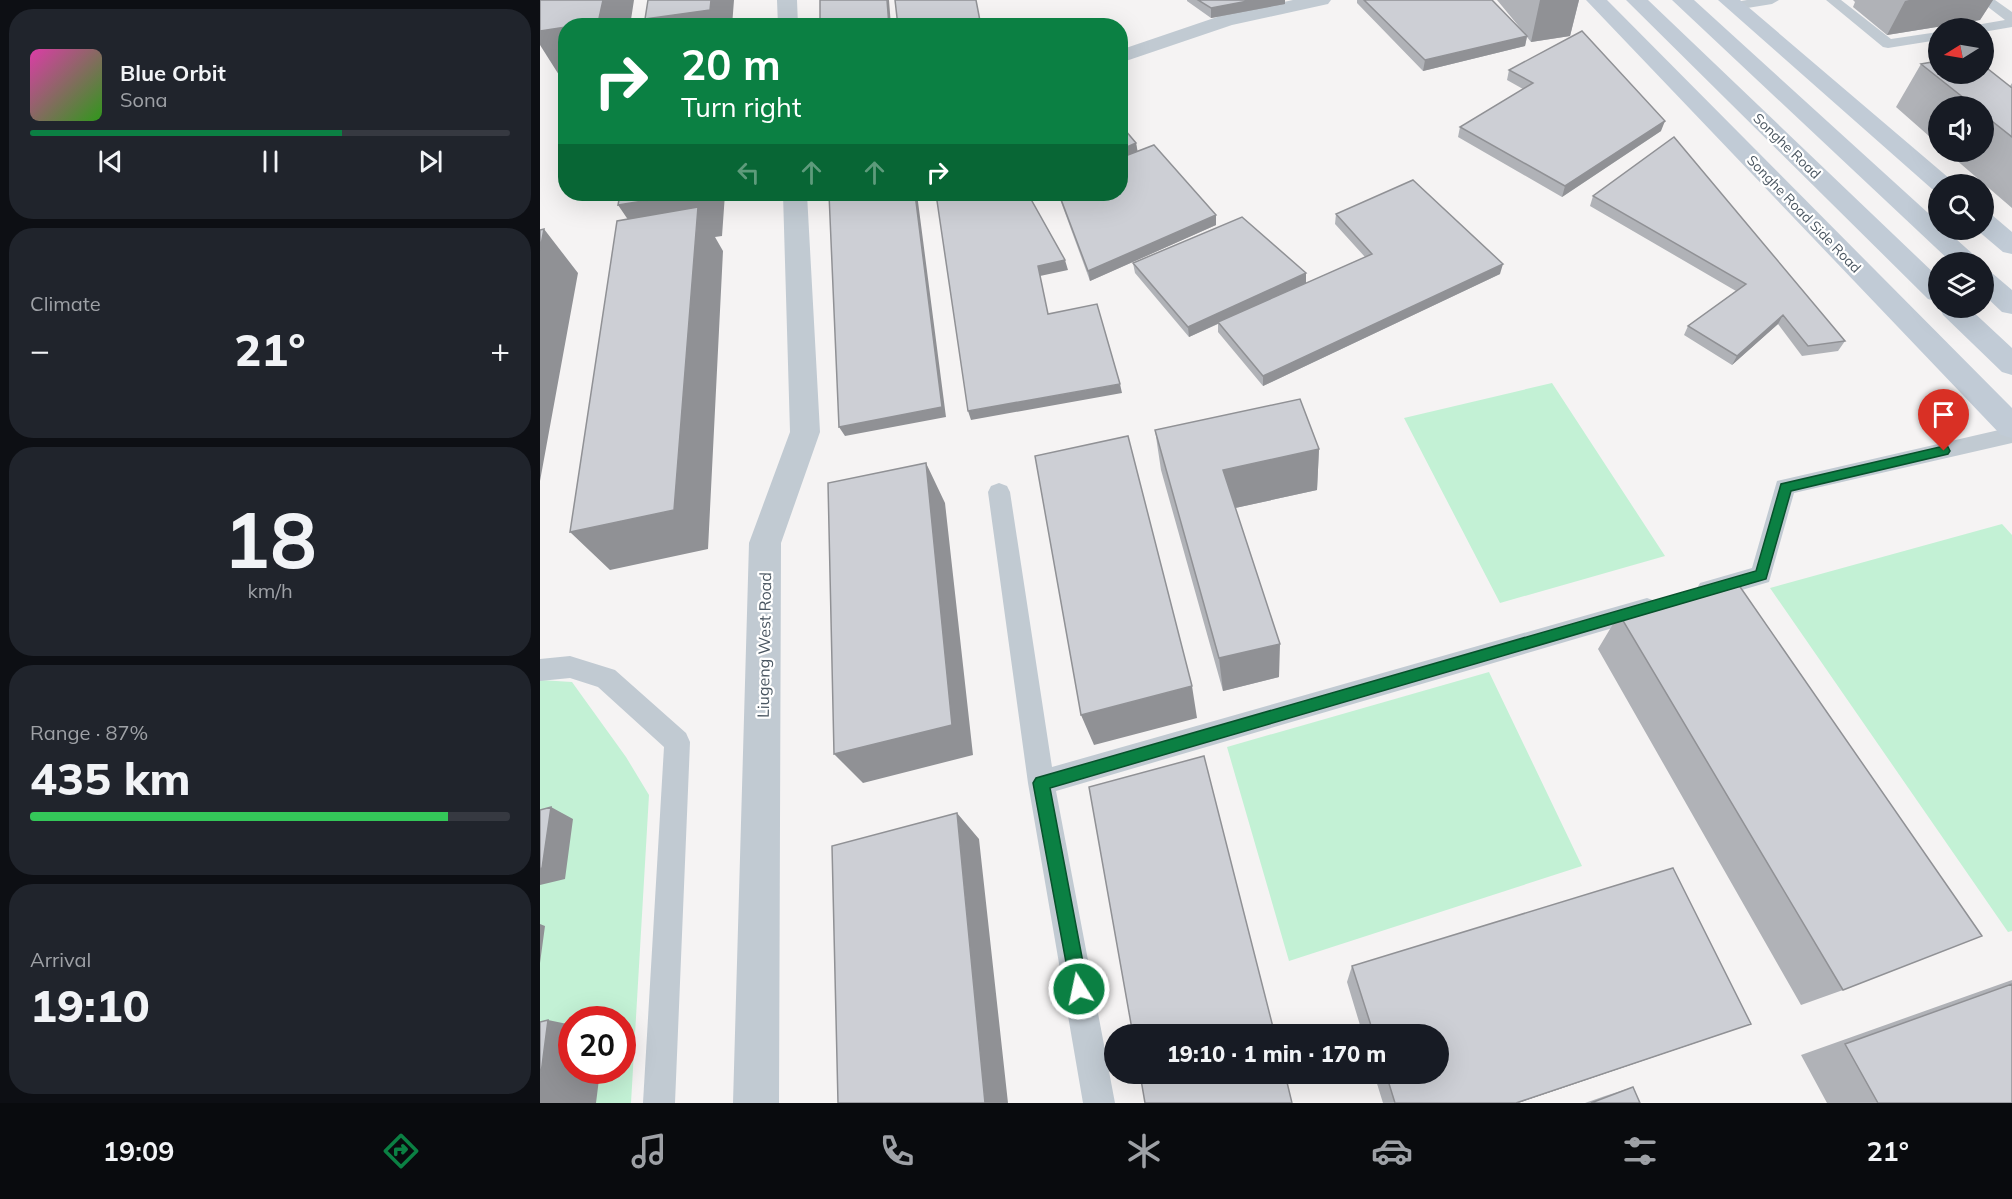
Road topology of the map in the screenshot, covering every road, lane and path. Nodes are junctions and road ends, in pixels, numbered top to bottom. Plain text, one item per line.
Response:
1 (787, 0) edge
2 (1321, 0) edge
3 (1596, 0) edge
4 (1636, 0) edge
5 (1682, 0) edge
6 (1772, 0) edge
7 (1833, 0) edge
8 (1986, 0) edge
9 (1732, 3) edge
10 (788, 18) edge
11 (2012, 18) edge
12 (2012, 23) edge
13 (1994, 26) edge
14 (1928, 38) edge
15 (1128, 54) edge
16 (1929, 174) edge
17 (795, 201) edge
18 (1994, 230) edge
19 (2012, 246) edge
20 (1890, 247) junction
21 (1955, 252) edge
22 (1845, 256) junction
23 (1928, 283) edge
24 (1994, 289) edge
25 (2012, 305) edge
26 (1963, 318) edge
27 (2012, 365) edge
28 (2012, 427) edge
29 (2012, 435) edge
30 (999, 492) dead end
31 (540, 670) edge
32 (1041, 783) junction
33 (659, 1103) edge
34 (756, 1103) edge
35 (1099, 1103) edge

1 - 10 street
2 - 15 street
3 - 22 street, Songhe Road Side Road
4 - 20 street, Songhe Road
5 - 21 street
6 - 9 lane
7 - 14 lane
8 - 11 lane
9 - 16 street
12 - 13 lane
17 - 34 street, Liugeng West Road
18 - 19 street
20 - 22 street
20 - 23 street, Songhe Road
22 - 28 street, Songhe Road Side Road
24 - 25 street
26 - 27 street
29 - 32 lane
30 - 32 lane
31 - 33 lane
32 - 35 lane

